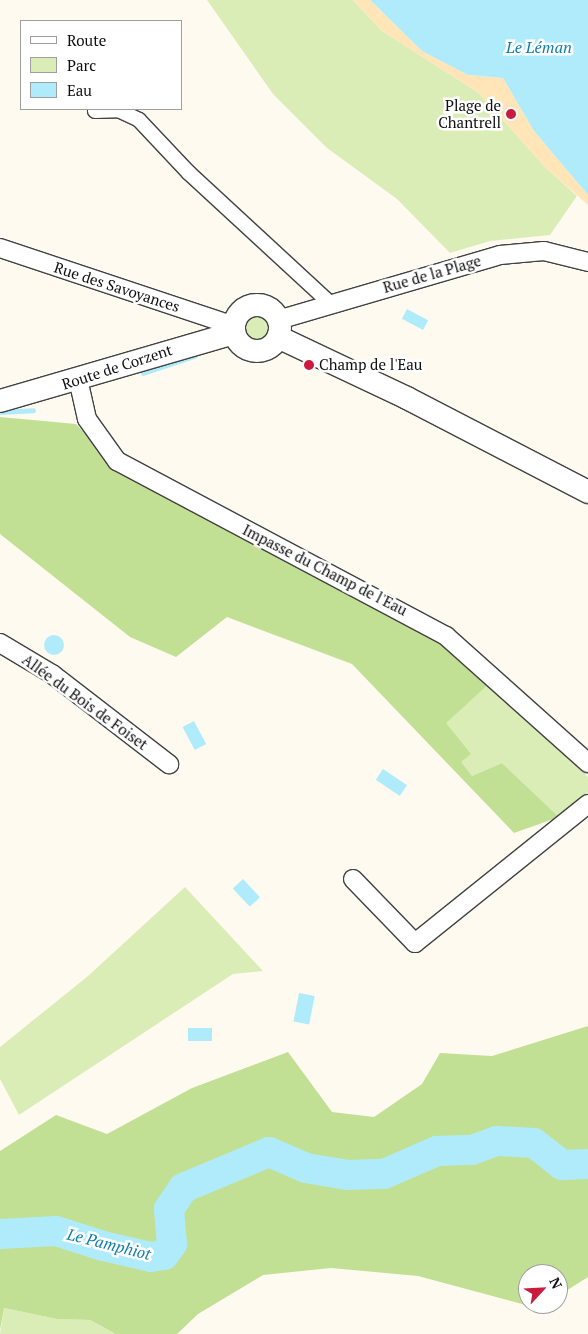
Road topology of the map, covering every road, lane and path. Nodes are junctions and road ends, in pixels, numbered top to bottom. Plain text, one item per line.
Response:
1 (95, 112) dead end
2 (0, 248) edge
3 (588, 262) edge
4 (331, 304) junction
5 (278, 328) junction
6 (234, 329) junction
7 (78, 379) junction
8 (0, 401) edge
9 (585, 493) edge
10 (0, 643) edge
11 (588, 763) edge
12 (169, 764) dead end
13 (588, 804) edge
14 (353, 879) dead end

1 - 4 street
2 - 6 street, Rue des Savoyances
3 - 4 street, Rue de la Plage
4 - 5 street, Rue de la Plage
5 - 6 street
5 - 6 street
5 - 9 street
6 - 7 street, Route de Corzent
7 - 8 street, Route de Corzent
7 - 11 street, Impasse du Champ de l'Eau
10 - 12 street, Allée du Bois de Foiset
13 - 14 street

